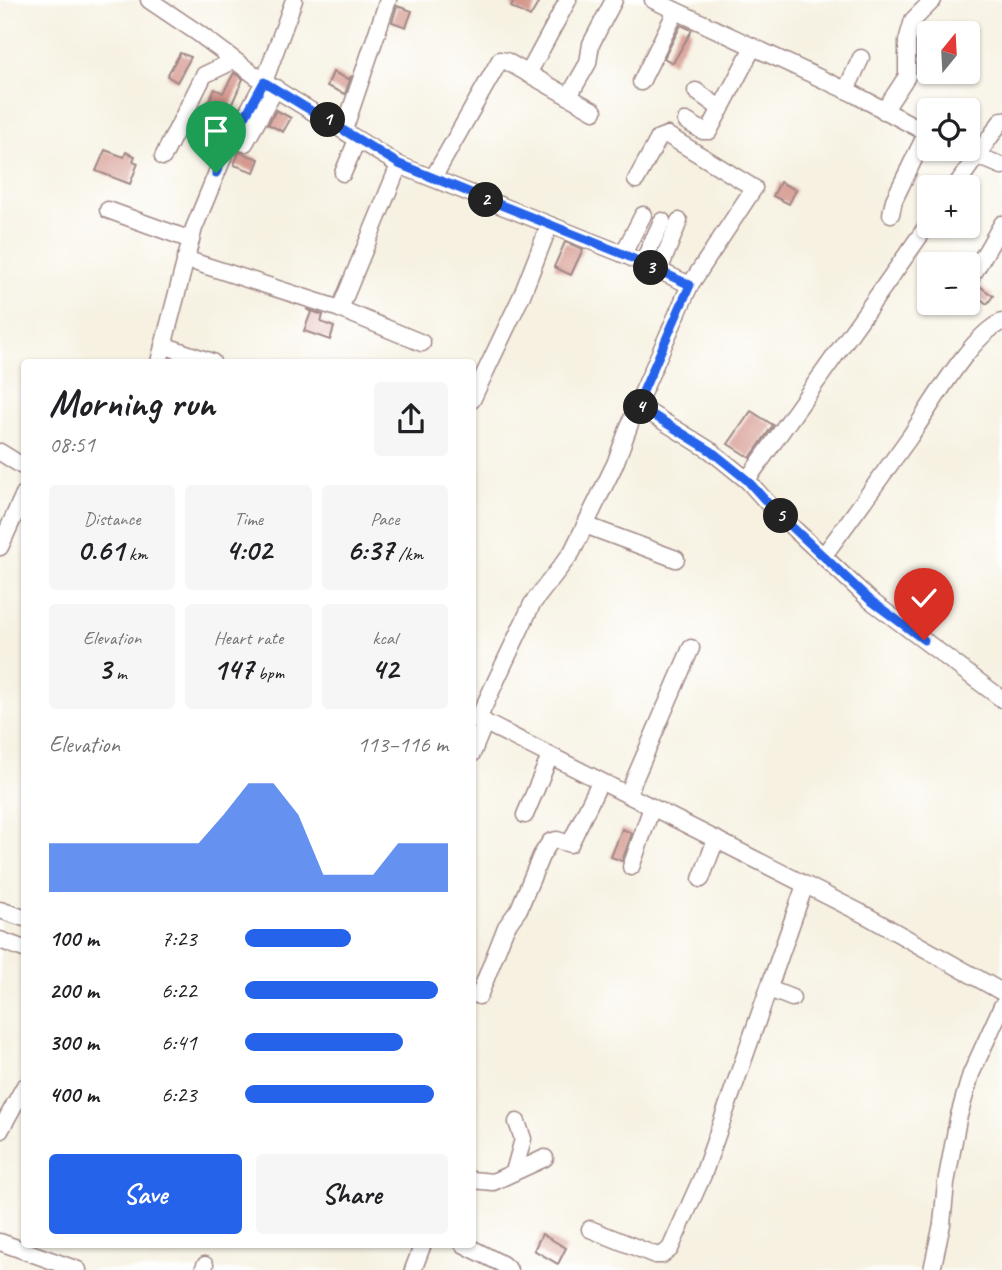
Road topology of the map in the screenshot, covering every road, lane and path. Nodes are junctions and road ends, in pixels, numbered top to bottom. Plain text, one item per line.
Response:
1 (149, 0) edge
2 (294, 0) edge
3 (388, 0) edge
4 (568, 0) edge
5 (614, 0) edge
6 (653, 0) edge
7 (933, 0) edge
8 (174, 6) edge
9 (676, 11) junction
10 (752, 47) junction
11 (229, 56) junction
12 (861, 58) dead end
13 (528, 74) junction
14 (641, 82) dead end
15 (270, 85) junction
16 (846, 90) junction
17 (696, 91) dead end
18 (569, 96) junction
19 (721, 109) junction
20 (594, 111) dead end
21 (884, 111) junction
22 (1002, 120) edge
23 (686, 121) dead end
24 (917, 128) edge
25 (344, 130) junction
26 (357, 140) junction
27 (245, 144) dead end
28 (980, 152) edge
29 (917, 155) edge
30 (163, 157) dead end
31 (980, 157) edge
32 (399, 164) junction
33 (1002, 166) edge
34 (343, 173) dead end
35 (433, 178) junction
36 (636, 180) dead end
37 (108, 210) dead end
38 (891, 214) dead end
39 (643, 215) dead end
40 (1002, 224) edge
41 (549, 226) junction
42 (918, 238) edge
43 (191, 240) junction
44 (623, 254) junction
45 (185, 259) junction
46 (980, 262) edge
47 (642, 264) junction
48 (659, 271) junction
49 (690, 285) junction
50 (340, 309) junction
51 (1002, 322) edge
52 (422, 343) dead end
53 (163, 345) junction
54 (160, 359) edge
55 (203, 359) edge
56 (476, 392) edge
57 (637, 405) junction
58 (0, 452) edge
59 (21, 465) edge
60 (747, 480) junction
61 (21, 501) edge
62 (585, 525) junction
63 (0, 547) edge
64 (824, 555) junction
65 (676, 559) dead end
66 (691, 648) dead end
67 (1002, 699) edge
68 (478, 719) edge
69 (550, 756) junction
70 (600, 782) junction
71 (628, 794) junction
72 (652, 807) junction
73 (525, 816) dead end
74 (716, 839) junction
75 (631, 867) dead end
76 (701, 879) dead end
77 (805, 885) junction
78 (0, 910) edge
79 (21, 917) edge
80 (0, 940) edge
81 (21, 948) edge
82 (769, 989) junction
83 (1002, 992) edge
84 (479, 996) dead end
85 (792, 998) dead end
86 (1002, 1006) edge
87 (21, 1092) edge
88 (517, 1122) dead end
89 (0, 1131) edge
90 (545, 1158) dead end
91 (514, 1172) junction
92 (476, 1180) edge
93 (590, 1229) dead end
94 (0, 1242) edge
95 (421, 1248) edge
96 (471, 1248) edge
97 (78, 1270) edge
98 (412, 1270) edge
99 (509, 1270) edge
100 (932, 1270) edge

1 - 8 street
2 - 15 street
3 - 25 street
4 - 13 street
5 - 18 street
6 - 9 street
7 - 21 street
8 - 11 street
9 - 10 street
9 - 14 street
10 - 16 street
10 - 19 street
11 - 15 street
11 - 30 street
12 - 16 street
13 - 18 street
13 - 35 street
15 - 25 street
15 - 27 street
15 - 43 street
16 - 21 street
17 - 19 street
18 - 20 street
19 - 23 street
21 - 24 street
22 - 28 street
25 - 26 street
26 - 32 street
26 - 34 street
29 - 38 street
31 - 33 street
32 - 35 street
32 - 50 street
35 - 41 street
36 - 49 street
37 - 43 street
39 - 44 street
40 - 46 street
41 - 44 street
41 - 56 street
42 - 60 street
43 - 45 street
44 - 47 street
45 - 50 street
45 - 53 street
47 - 48 street
47 - 48 street
48 - 49 street
49 - 57 street
50 - 52 street
51 - 64 street
53 - 54 street
53 - 55 street
57 - 60 street
57 - 62 street
58 - 59 street
60 - 64 street
61 - 63 street
62 - 65 street
62 - 68 street
64 - 67 street
66 - 71 street
68 - 69 street
69 - 70 street
69 - 73 street
70 - 71 street
70 - 84 street
71 - 72 street
72 - 74 street
72 - 75 street
74 - 76 street
74 - 77 street
77 - 82 street
77 - 83 street
78 - 79 street
80 - 81 street
82 - 85 street
82 - 93 street
86 - 100 street
87 - 89 street
88 - 91 street
90 - 91 street
91 - 92 street
94 - 97 street
95 - 98 street
96 - 99 street

